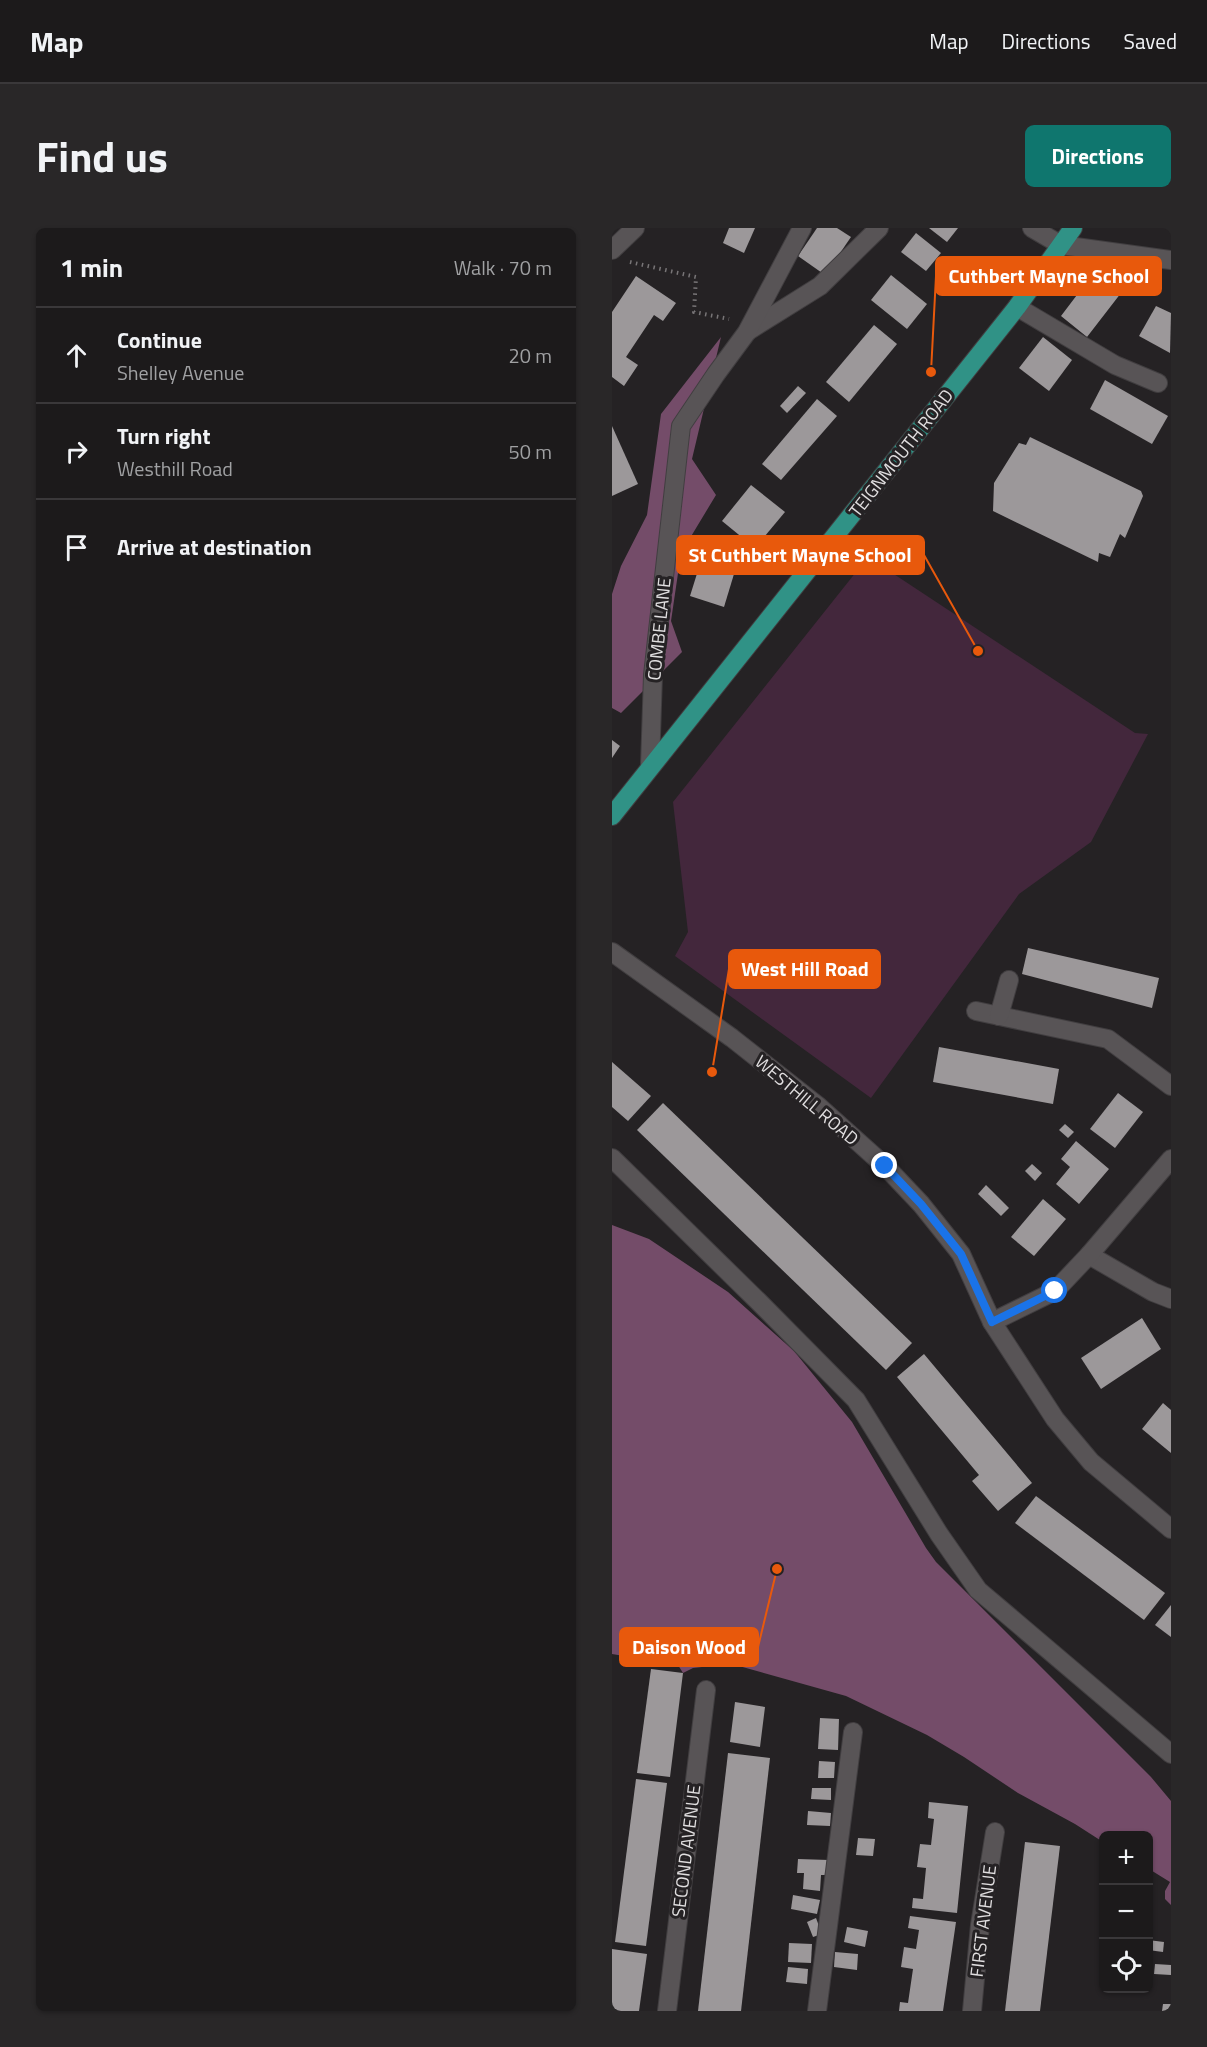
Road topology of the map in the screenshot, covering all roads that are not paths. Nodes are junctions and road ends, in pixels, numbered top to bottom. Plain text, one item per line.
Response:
1 (635, 228) edge
2 (802, 228) edge
3 (879, 228) edge
4 (1032, 228) edge
5 (1073, 228) edge
6 (1061, 245) junction
7 (618, 255) edge
8 (1171, 260) edge
9 (1017, 307) junction
10 (749, 328) junction
11 (1158, 383) dead end
12 (650, 766) junction
13 (612, 816) edge
14 (612, 952) edge
15 (1009, 980) dead end
16 (976, 1011) dead end
17 (999, 1016) junction
18 (1171, 1086) edge
19 (612, 1158) edge
20 (1171, 1159) edge
21 (1089, 1255) junction
22 (1171, 1299) edge
23 (992, 1322) junction
24 (1171, 1529) edge
25 (706, 1690) dead end
26 (853, 1732) dead end
27 (1171, 1754) edge
28 (995, 1832) dead end
29 (667, 2011) edge
30 (817, 2011) edge
31 (972, 2011) edge

1 - 7 street
2 - 10 street, COMBE LANE
3 - 10 street, COMBE LANE
4 - 6 street
5 - 6 main road, TEIGNMOUTH ROAD
6 - 8 street
6 - 9 main road, TEIGNMOUTH ROAD
9 - 11 street
9 - 12 main road, TEIGNMOUTH ROAD
10 - 12 street, COMBE LANE
12 - 13 main road, TEIGNMOUTH ROAD
14 - 23 street, WESTHILL ROAD
15 - 17 street
16 - 17 street
17 - 18 street
19 - 27 street
20 - 21 street
21 - 22 street
21 - 23 street
23 - 24 street, WESTHILL ROAD
25 - 29 street, SECOND AVENUE
26 - 30 street
28 - 31 street, FIRST AVENUE

